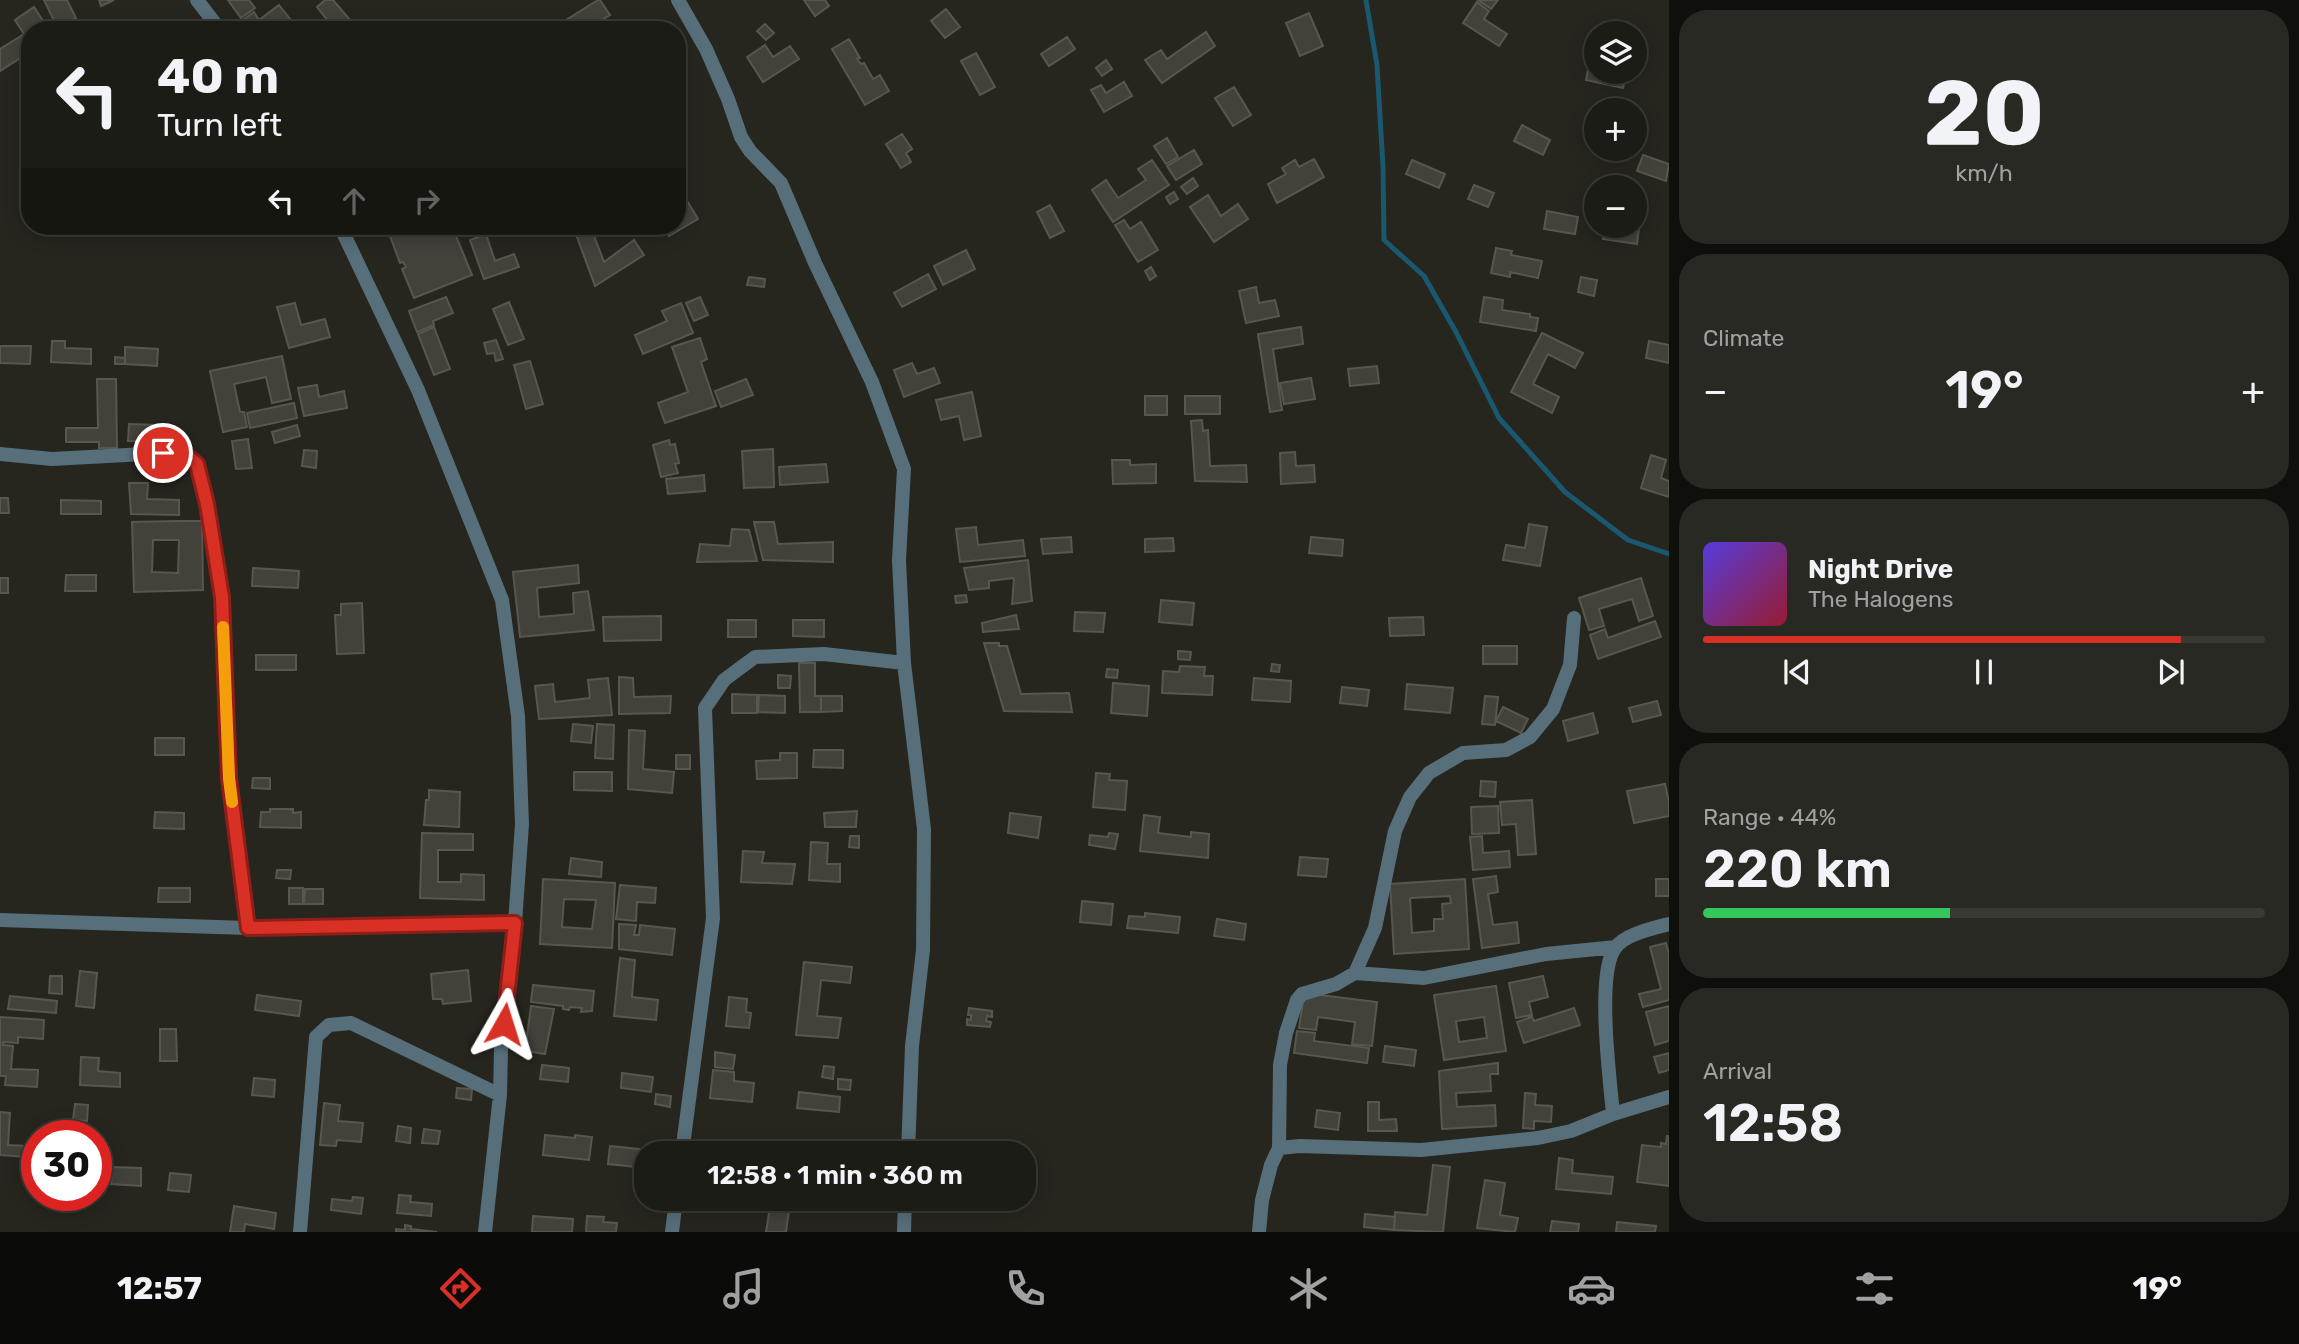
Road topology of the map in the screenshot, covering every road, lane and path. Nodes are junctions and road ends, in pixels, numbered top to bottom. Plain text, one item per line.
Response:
1 (197, 0) edge
2 (678, 0) edge
3 (213, 21) edge
4 (344, 235) edge
5 (0, 454) edge
6 (1574, 618) dead end
7 (904, 663) junction
8 (0, 920) edge
9 (515, 923) junction
10 (1669, 924) edge
11 (248, 928) junction
12 (1616, 947) junction
13 (1355, 973) junction
14 (499, 1095) junction
15 (1669, 1097) edge
16 (1613, 1114) junction
17 (684, 1141) edge
18 (908, 1141) edge
19 (1279, 1147) junction
20 (675, 1211) edge
21 (905, 1211) edge
22 (300, 1232) edge
23 (485, 1232) edge
24 (672, 1232) edge
25 (904, 1232) edge
26 (1259, 1232) edge

1 - 3 street
2 - 7 street
4 - 9 street
5 - 11 street
6 - 13 street
7 - 17 street
7 - 18 street
8 - 11 street
9 - 11 street
9 - 14 street
10 - 12 street
12 - 13 street
12 - 16 street
13 - 19 street
14 - 22 street
14 - 23 street
15 - 16 street
16 - 19 street
19 - 26 street
20 - 24 street
21 - 25 street

